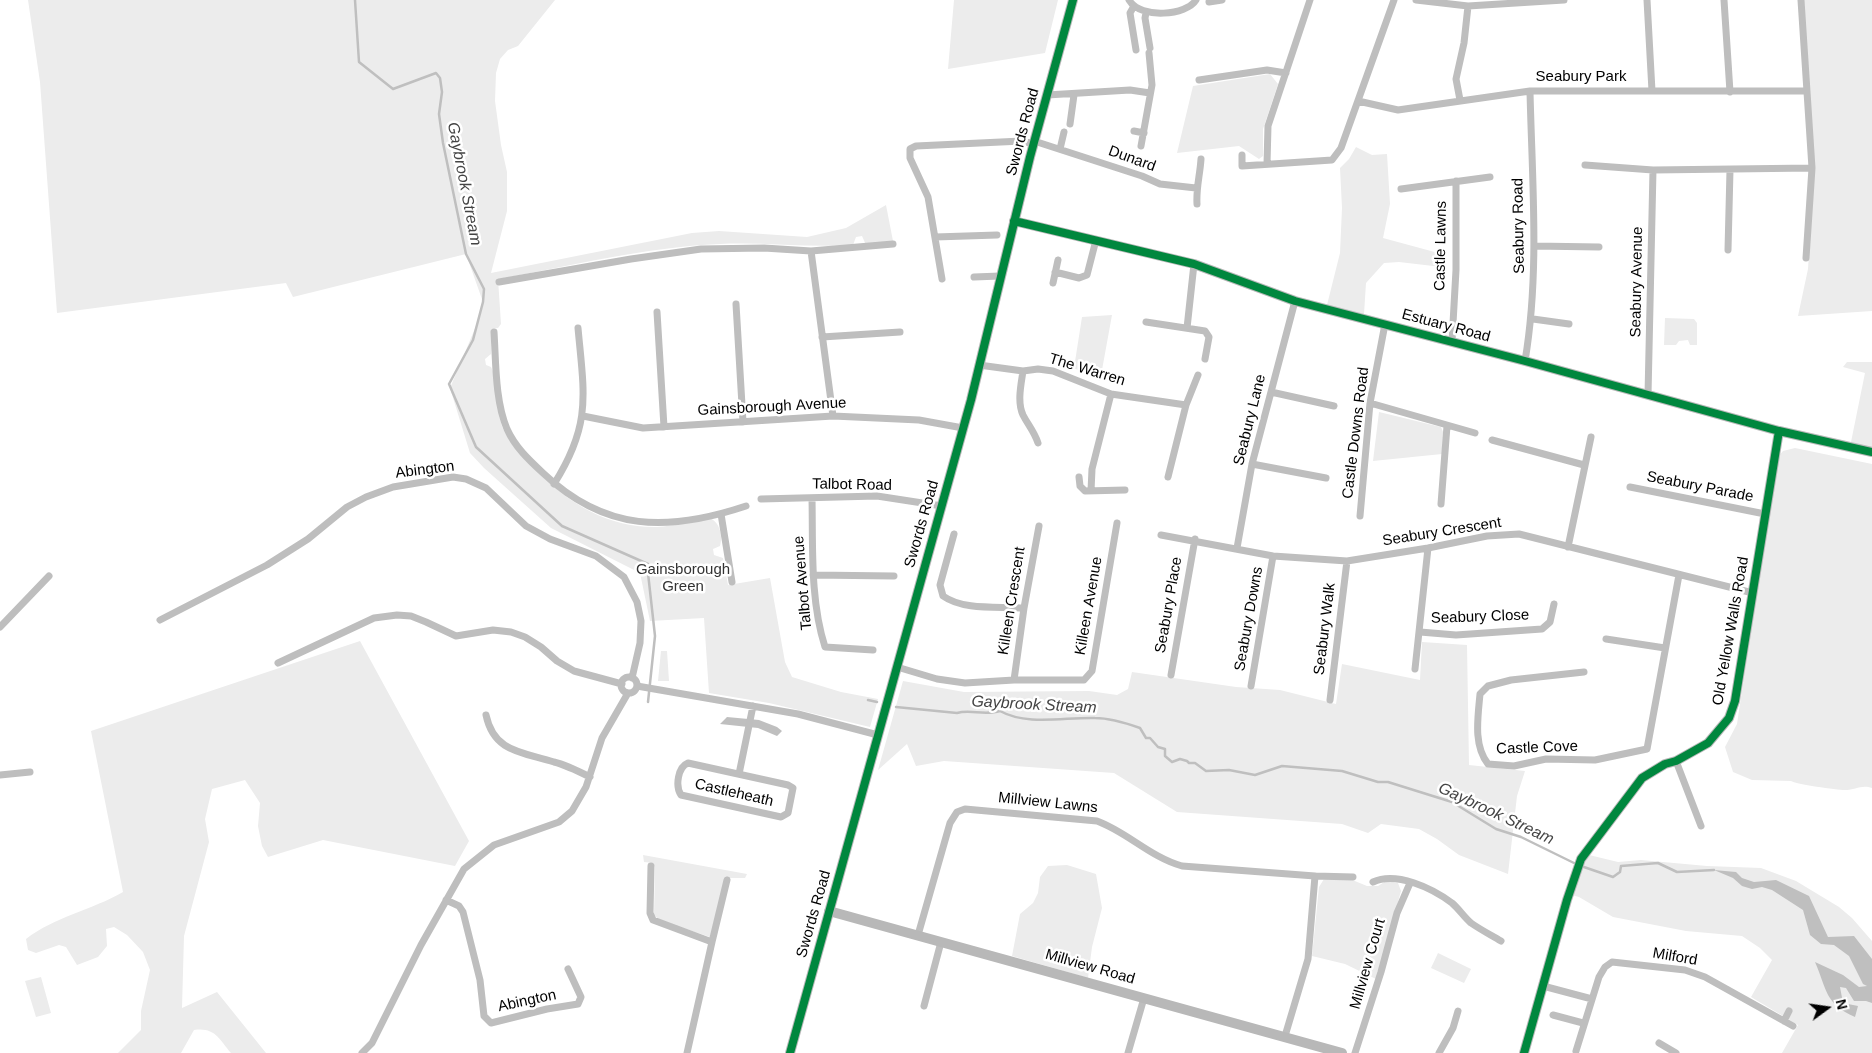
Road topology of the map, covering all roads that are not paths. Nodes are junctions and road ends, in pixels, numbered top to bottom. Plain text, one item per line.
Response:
1 (1073, 0) edge
2 (1196, 0) edge
3 (1222, 0) edge
4 (1310, 0) edge
5 (1394, 0) edge
6 (1416, 0) edge
7 (1564, 0) edge
8 (1647, 0) edge
9 (1724, 0) edge
10 (1801, 0) edge
11 (1209, 2) dead end
12 (1132, 3) edge
13 (1468, 6) junction
14 (1146, 13) junction
15 (1136, 50) dead end
16 (1286, 73) junction
17 (1199, 80) dead end
18 (1652, 90) junction
19 (1530, 91) junction
20 (1806, 91) junction
21 (1730, 92) junction
22 (1150, 93) junction
23 (1047, 95) junction
24 (1074, 95) junction
25 (1460, 100) junction
26 (1358, 101) junction
27 (1070, 124) dead end
28 (1134, 131) dead end
29 (1064, 132) dead end
30 (1144, 133) junction
31 (1034, 142) junction
32 (1141, 146) dead end
33 (1060, 149) junction
34 (1242, 155) dead end
35 (1201, 159) dead end
36 (1267, 164) junction
37 (1585, 165) dead end
38 (1812, 168) junction
39 (1654, 170) junction
40 (1730, 170) junction
41 (1490, 177) dead end
42 (1456, 181) junction
43 (1196, 188) junction
44 (1401, 189) dead end
45 (1197, 204) dead end
46 (1014, 221) junction
47 (997, 235) dead end
48 (935, 237) junction
49 (1096, 240) junction
50 (893, 244) dead end
51 (1534, 246) junction
52 (1599, 247) dead end
53 (1728, 250) dead end
54 (811, 251) junction
55 (1806, 258) dead end
56 (1058, 260) dead end
57 (1194, 264) junction
58 (1055, 272) junction
59 (1000, 276) junction
60 (974, 277) dead end
61 (942, 279) dead end
62 (499, 282) dead end
63 (1053, 282) dead end
64 (1294, 301) junction
65 (736, 304) dead end
66 (657, 312) dead end
67 (1533, 319) junction
68 (1146, 322) dead end
69 (1385, 324) junction
70 (1568, 324) dead end
71 (578, 328) dead end
72 (1187, 328) junction
73 (494, 332) dead end
74 (900, 332) dead end
75 (822, 337) junction
76 (1452, 341) junction
77 (1205, 359) dead end
78 (1526, 361) junction
79 (979, 366) junction
80 (1023, 371) junction
81 (1198, 375) dead end
82 (1271, 392) junction
83 (1111, 394) junction
84 (1648, 395) junction
85 (1370, 403) junction
86 (1186, 405) junction
87 (1334, 406) dead end
88 (583, 416) junction
89 (833, 416) junction
90 (743, 422) junction
91 (1447, 426) junction
92 (664, 427) junction
93 (963, 428) junction
94 (1779, 430) junction
95 (1475, 433) dead end
96 (1591, 437) dead end
97 (1492, 440) dead end
98 (1038, 443) dead end
99 (1872, 452) edge
100 (1252, 464) junction
101 (1584, 465) junction
102 (1079, 477) dead end
103 (1168, 477) dead end
104 (1326, 478) dead end
105 (554, 484) junction
106 (1630, 487) dead end
107 (1125, 490) dead end
108 (1091, 491) junction
109 (812, 498) junction
110 (761, 499) dead end
111 (1441, 504) dead end
112 (746, 506) dead end
113 (942, 506) junction
114 (721, 514) junction
115 (1765, 514) junction
116 (1360, 516) dead end
117 (1117, 523) dead end
118 (1039, 526) dead end
119 (954, 534) dead end
120 (1162, 535) dead end
121 (1195, 540) junction
122 (1568, 547) junction
123 (1237, 548) junction
124 (1428, 548) junction
125 (1273, 556) junction
126 (1347, 561) junction
127 (813, 575) junction
128 (1678, 575) junction
129 (49, 576) dead end
130 (894, 576) dead end
131 (732, 582) dead end
132 (1753, 593) junction
133 (1554, 604) dead end
134 (1024, 608) junction
135 (160, 620) dead end
136 (0, 626) edge
137 (1420, 632) junction
138 (1606, 639) dead end
139 (1665, 648) junction
140 (873, 650) dead end
141 (278, 663) dead end
142 (897, 667) junction
143 (1415, 669) dead end
144 (1584, 672) dead end
145 (1171, 674) dead end
146 (632, 678) junction
147 (1014, 680) junction
148 (622, 684) junction
149 (637, 686) junction
150 (1251, 686) dead end
151 (628, 693) junction
152 (1330, 700) dead end
153 (753, 706) junction
154 (486, 716) dead end
155 (878, 735) junction
156 (1676, 761) junction
157 (30, 772) dead end
158 (739, 774) junction
159 (0, 775) edge
160 (590, 776) junction
161 (1701, 826) dead end
162 (651, 866) dead end
163 (1315, 876) junction
164 (1353, 876) dead end
165 (727, 880) dead end
166 (1373, 882) dead end
167 (1410, 883) junction
168 (446, 900) junction
169 (829, 911) junction
170 (918, 936) junction
171 (1502, 941) dead end
172 (712, 942) junction
173 (941, 942) junction
174 (568, 969) dead end
175 (1543, 986) junction
176 (1144, 998) junction
177 (1592, 999) junction
178 (924, 1006) dead end
179 (1458, 1010) dead end
180 (1789, 1011) dead end
181 (1553, 1014) dead end
182 (1784, 1021) junction
183 (1583, 1024) junction
184 (1793, 1026) dead end
185 (1285, 1036) junction
186 (1660, 1044) dead end
187 (1576, 1051) dead end
188 (362, 1053) edge
189 (687, 1053) edge
190 (790, 1053) edge
191 (1128, 1053) edge
192 (1342, 1053) edge
193 (1355, 1053) edge
194 (1439, 1053) edge
195 (1524, 1053) edge
196 (1676, 1053) edge

1 - 23 street, Swords Road
2 - 14 street
3 - 11 street
4 - 16 street
5 - 26 street
6 - 13 street
7 - 13 street
8 - 18 street
9 - 21 street
10 - 20 street
12 - 14 street
12 - 15 street
13 - 25 street
14 - 22 street
16 - 17 street
16 - 36 street
18 - 19 street, Seabury Park
18 - 21 street, Seabury Park
19 - 25 street, Seabury Park
19 - 51 street, Seabury Road
20 - 21 street, Seabury Park
20 - 38 street
22 - 24 street
22 - 30 street
23 - 24 street
23 - 31 street, Swords Road
24 - 27 street
25 - 26 street, Seabury Park
26 - 36 street
28 - 30 street
29 - 33 street
30 - 32 street
31 - 33 street, Dunard
31 - 46 street, Swords Road
31 - 48 street, Dunard
33 - 43 street, Dunard
34 - 36 street
35 - 43 street
37 - 39 street
38 - 40 street
38 - 55 street
39 - 40 street
39 - 84 street, Seabury Avenue
40 - 53 street
41 - 42 street, Castle Lawns
42 - 44 street, Castle Lawns
42 - 76 street, Castle Lawns
43 - 45 street
46 - 49 street, Estuary Road
46 - 59 street, Swords Road
47 - 48 street
48 - 61 street
49 - 57 street, Estuary Road
49 - 58 street
50 - 54 street
51 - 52 street
51 - 67 street, Seabury Road
54 - 62 street
54 - 75 street
56 - 58 street
57 - 64 street, Estuary Road
57 - 72 street
58 - 63 street
59 - 60 street
59 - 79 street, Swords Road
64 - 69 street, Estuary Road
64 - 82 street, Seabury Lane
65 - 90 street
66 - 92 street
67 - 70 street
67 - 78 street, Seabury Road
68 - 72 street
69 - 76 street, Estuary Road
69 - 85 street, Castle Downs Road
71 - 88 street
72 - 77 street
73 - 105 street
74 - 75 street
75 - 89 street
76 - 78 street, Estuary Road
78 - 84 street, Estuary Road
79 - 80 street, The Warren
79 - 93 street, Swords Road
80 - 83 street, The Warren
80 - 98 street
81 - 86 street
82 - 87 street
82 - 100 street, Seabury Lane
83 - 86 street, The Warren
83 - 108 street
84 - 94 street, Estuary Road
85 - 91 street
85 - 116 street, Castle Downs Road
86 - 103 street
88 - 92 street, Gainsborough Avenue
88 - 105 street
89 - 90 street, Gainsborough Avenue
89 - 93 street, Gainsborough Avenue
90 - 92 street, Gainsborough Avenue
91 - 95 street
91 - 111 street
93 - 113 street, Swords Road
94 - 99 street, Estuary Road
94 - 115 street, Old Yellow Walls Road
96 - 101 street
97 - 101 street
100 - 104 street
100 - 123 street, Seabury Lane
101 - 122 street
102 - 108 street
105 - 114 street
106 - 115 street, Seabury Parade
107 - 108 street
109 - 110 street, Talbot Road
109 - 113 street, Talbot Road
109 - 127 street, Talbot Avenue
112 - 114 street
113 - 142 street, Swords Road
114 - 131 street
115 - 132 street, Old Yellow Walls Road
117 - 147 street, Killeen Avenue
118 - 134 street, Killeen Crescent
119 - 134 street
120 - 121 street, Seabury Crescent
121 - 123 street, Seabury Crescent
121 - 145 street, Seabury Place
122 - 124 street, Seabury Crescent
122 - 128 street, Seabury Crescent
123 - 125 street, Seabury Crescent
124 - 126 street, Seabury Crescent
124 - 137 street, Seabury Close
125 - 126 street, Seabury Crescent
125 - 150 street, Seabury Downs
126 - 152 street, Seabury Walk
127 - 130 street
127 - 140 street, Talbot Avenue
128 - 132 street, Seabury Crescent
128 - 139 street
129 - 136 street
132 - 156 street, Old Yellow Walls Road
133 - 137 street, Seabury Close
134 - 147 street, Killeen Crescent
135 - 146 street, Abington
137 - 143 street, Seabury Close
138 - 139 street
139 - 144 street, Castle Cove
141 - 148 street
142 - 147 street
142 - 155 street, Swords Road
146 - 148 street
146 - 149 street
148 - 151 street
149 - 151 street
149 - 153 street
151 - 160 street
153 - 155 street
153 - 158 street, Castleheath
154 - 160 street
155 - 169 street, Swords Road
156 - 161 street
156 - 175 street, Old Yellow Walls Road
157 - 159 street
158 - 158 street, Castleheath
160 - 168 street
162 - 172 street
163 - 164 street, Millview Lawns
163 - 170 street, Millview Lawns
163 - 185 street
165 - 172 street
166 - 167 street
167 - 171 street
167 - 193 street, Millview Court
168 - 174 street, Abington
168 - 188 street
169 - 170 street, Millview Road
169 - 190 street, Swords Road
170 - 173 street, Millview Road
172 - 189 street
173 - 176 street, Millview Road
173 - 178 street
175 - 177 street
175 - 195 street, Old Yellow Walls Road
176 - 185 street, Millview Road
176 - 191 street
177 - 182 street, Milford
177 - 183 street, Milford
179 - 194 street
180 - 182 street
181 - 183 street
182 - 184 street, Milford
183 - 187 street, Milford
185 - 192 street, Millview Road
186 - 196 street

